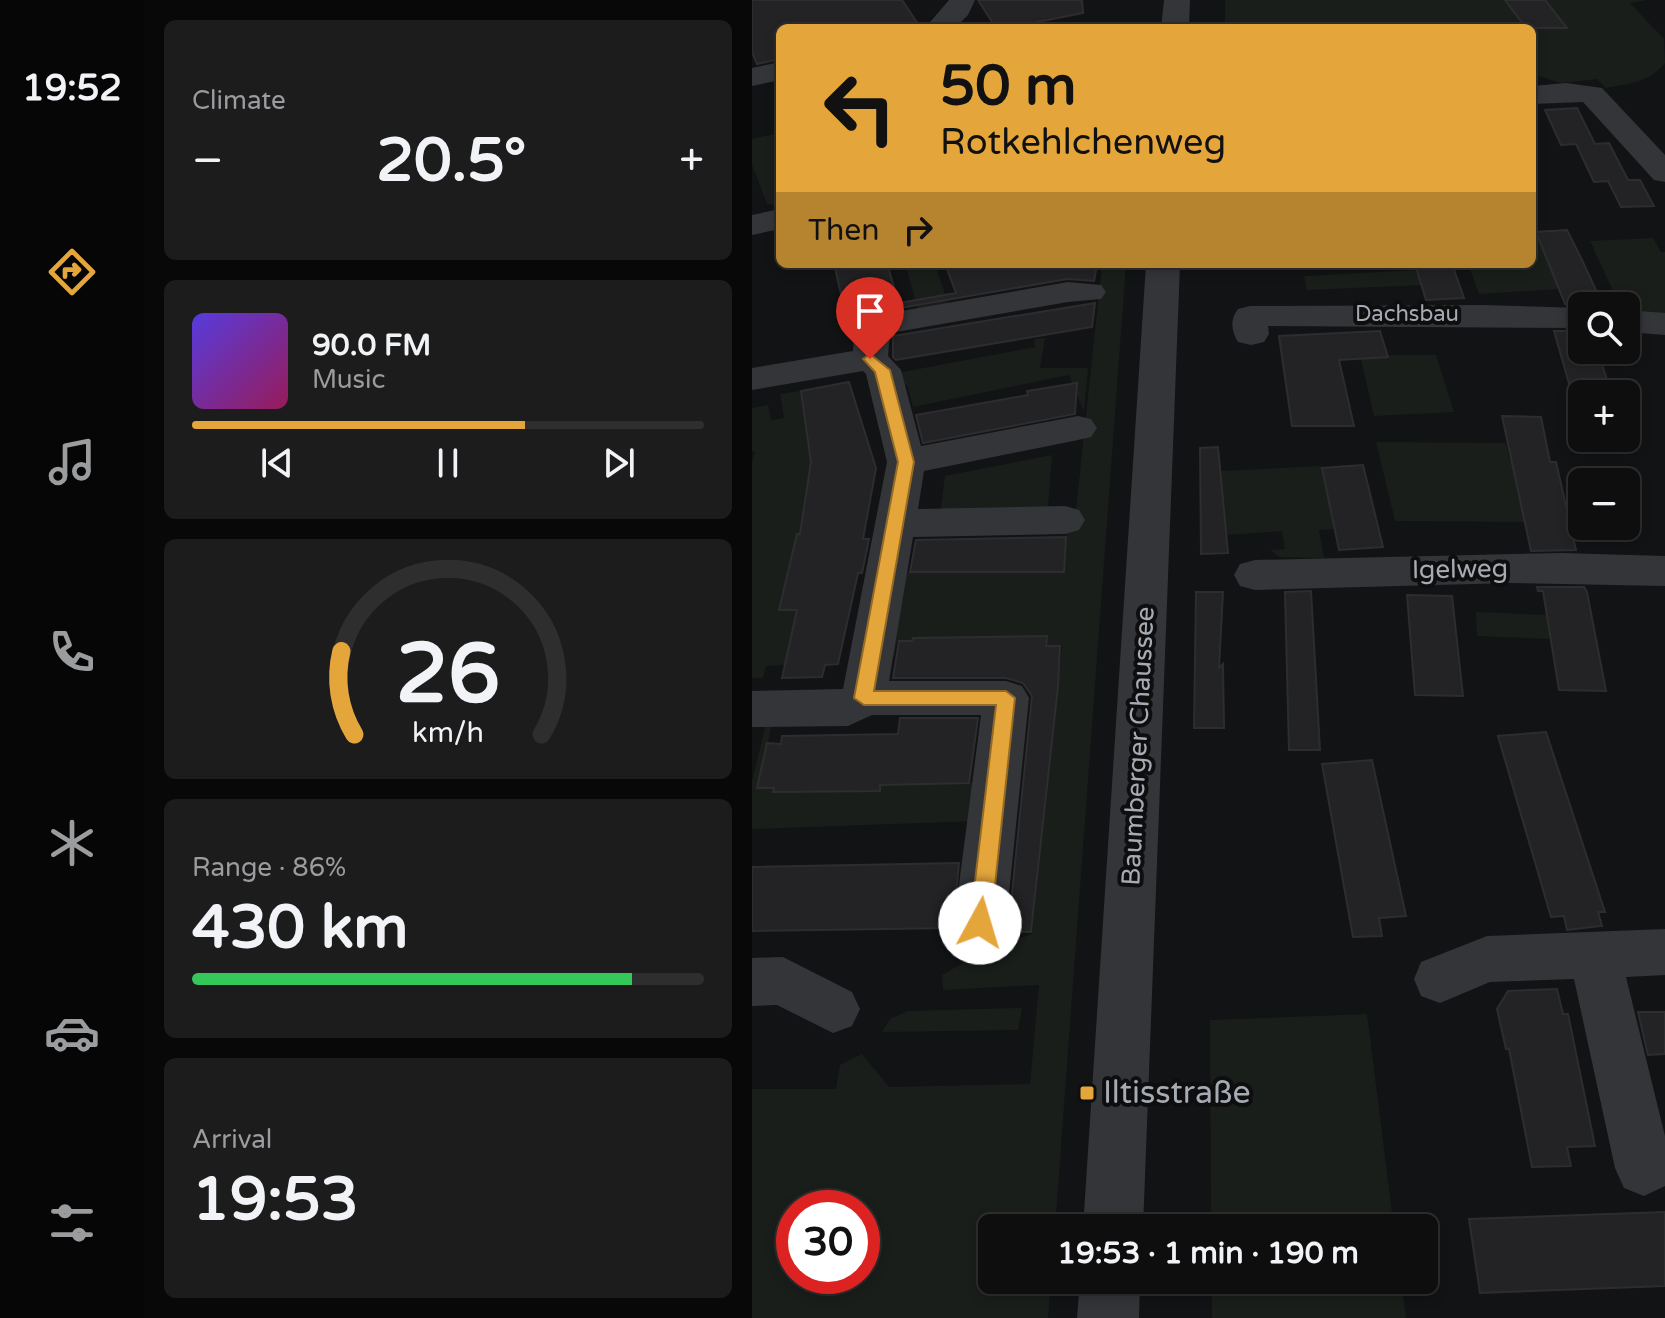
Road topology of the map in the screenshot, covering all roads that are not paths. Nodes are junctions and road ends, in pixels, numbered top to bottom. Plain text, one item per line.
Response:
1 (962, 0) edge
2 (1177, 0) edge
3 (943, 24) edge
4 (1175, 24) edge
5 (776, 72) edge
6 (752, 77) edge
7 (1536, 95) edge
8 (1665, 173) edge
9 (776, 220) edge
10 (752, 225) edge
11 (1163, 268) edge
12 (1089, 292) dead end
13 (1568, 318) edge
14 (1640, 322) edge
15 (1665, 324) edge
16 (1251, 334) dead end
17 (870, 359) junction
18 (752, 379) edge
19 (1078, 428) dead end
20 (906, 462) junction
21 (1065, 520) dead end
22 (897, 523) junction
23 (1665, 571) edge
24 (1255, 575) dead end
25 (864, 698) junction
26 (752, 709) edge
27 (980, 923) dead end
28 (1665, 952) edge
29 (1595, 955) junction
30 (1440, 979) dead end
31 (752, 982) edge
32 (833, 1009) dead end
33 (1644, 1168) dead end
34 (1114, 1214) edge
35 (1109, 1294) edge
36 (1108, 1318) edge

1 - 3 street
2 - 4 street
5 - 6 street
7 - 8 street
9 - 10 street
11 - 34 street, Baumberger Chaussee
12 - 17 street
13 - 16 street, Dachsbau
14 - 15 street
17 - 18 street
17 - 20 street
19 - 20 street
20 - 22 street
21 - 22 street
22 - 25 street
23 - 24 street, Igelweg
25 - 26 street
25 - 27 street
28 - 29 street
29 - 30 street
29 - 33 street
31 - 32 street
35 - 36 street

